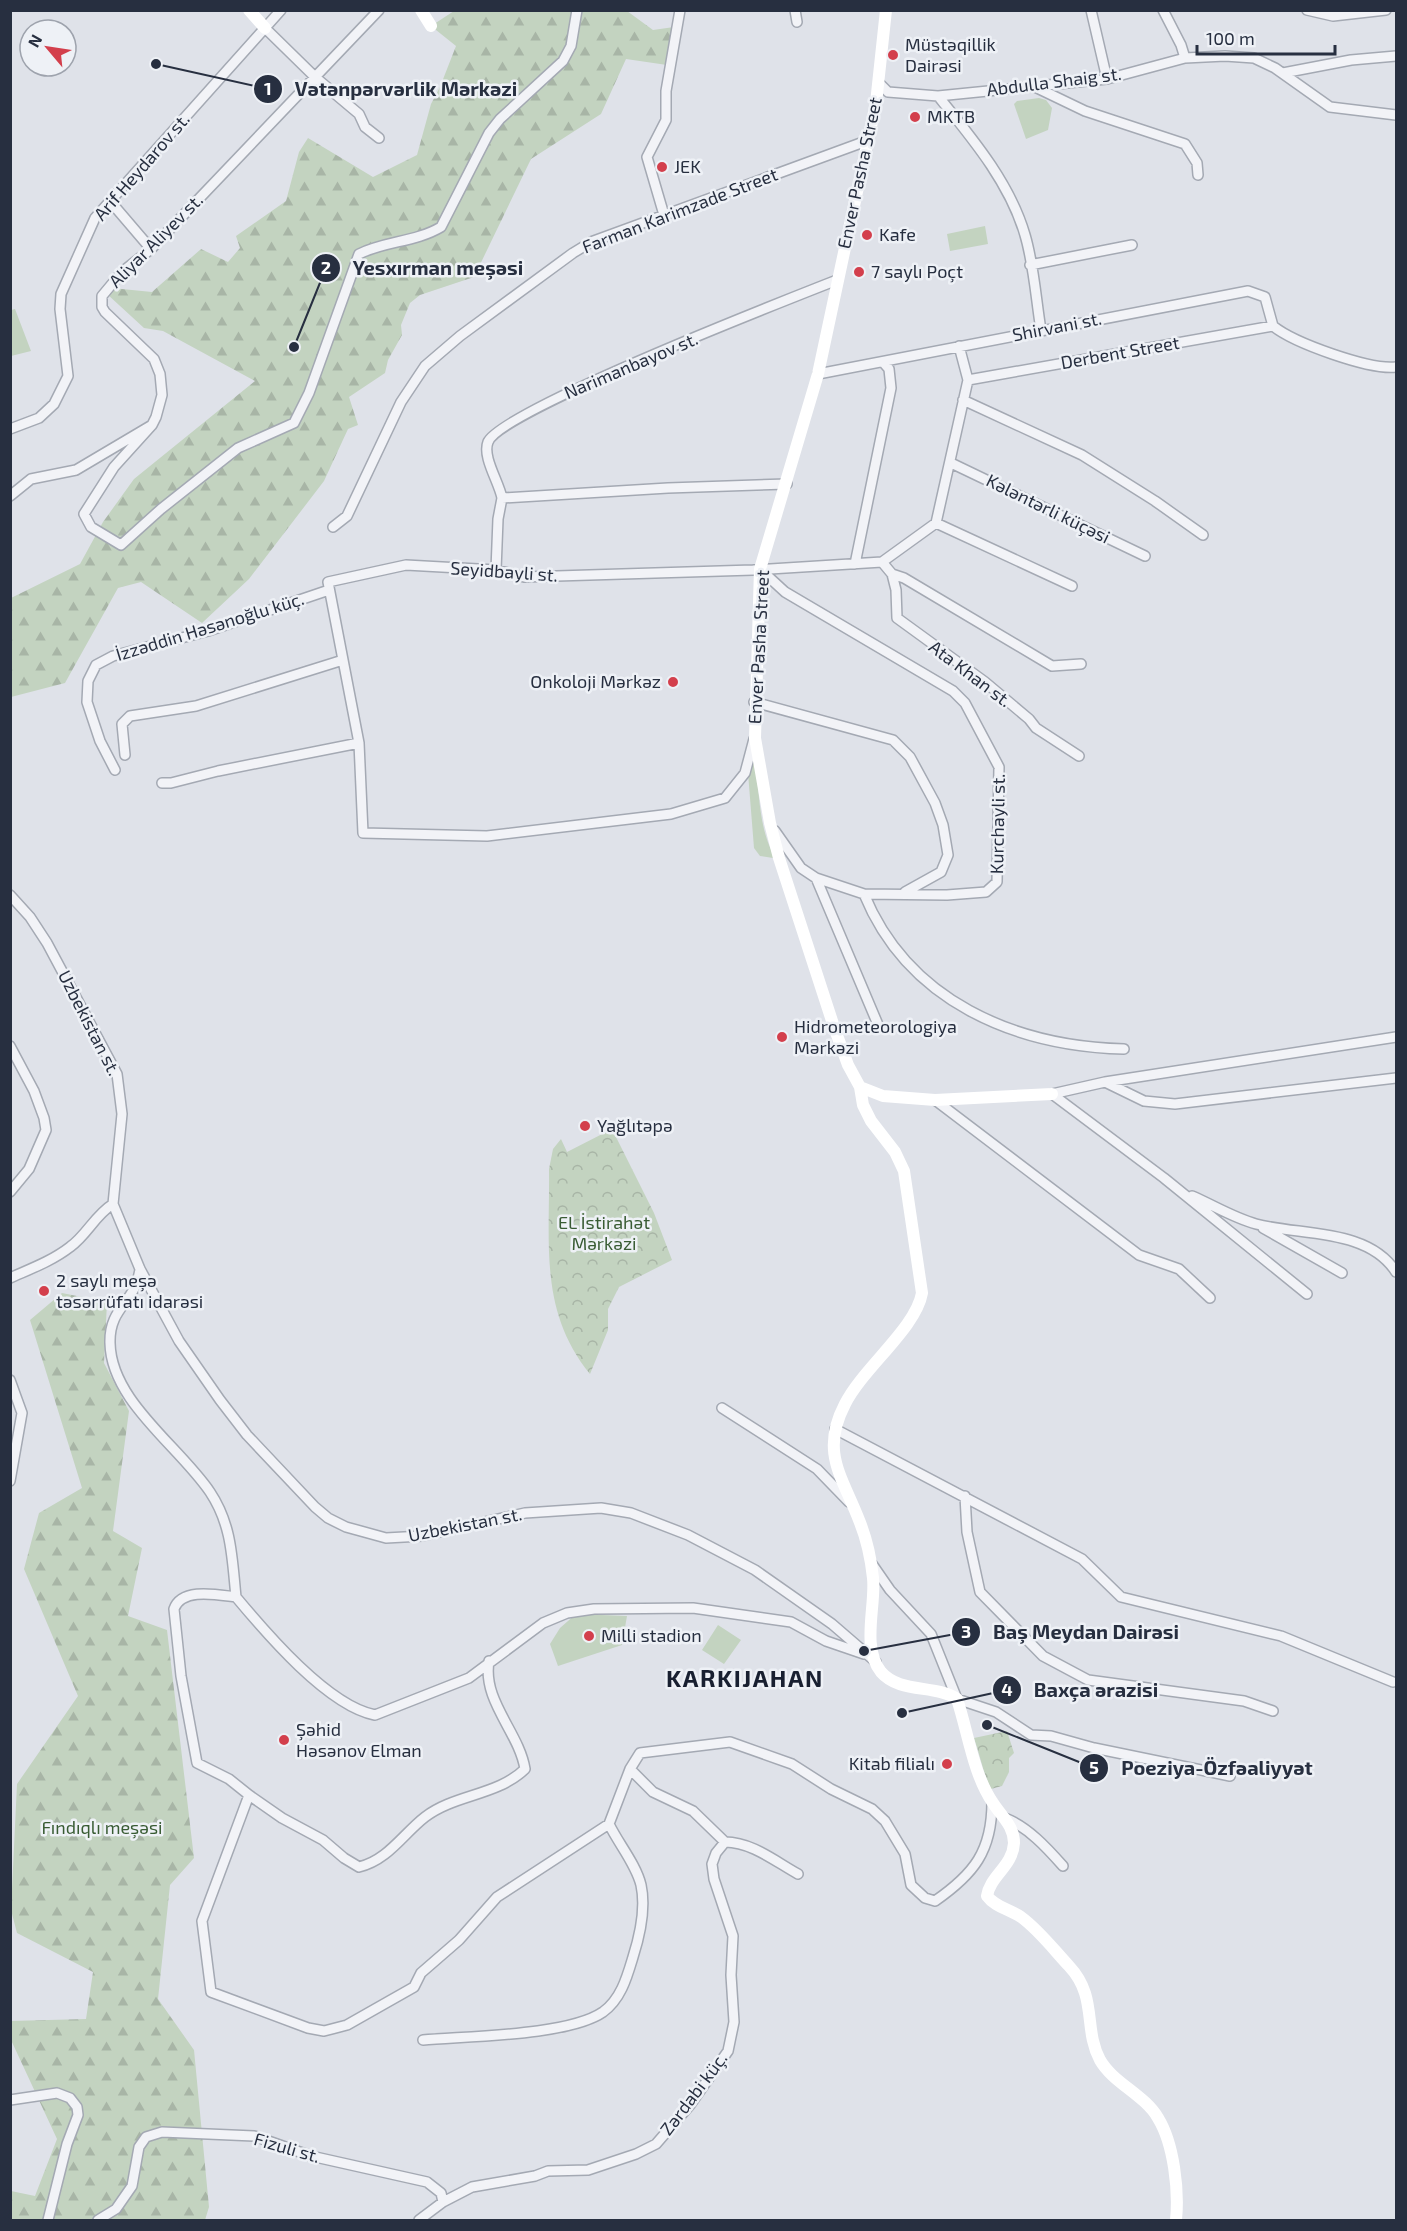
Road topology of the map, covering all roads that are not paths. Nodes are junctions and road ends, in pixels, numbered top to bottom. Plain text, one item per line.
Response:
1 (249, 10) edge
2 (281, 10) edge
3 (379, 10) edge
4 (421, 10) edge
5 (577, 10) edge
6 (680, 10) edge
7 (795, 10) edge
8 (886, 10) edge
9 (1091, 10) edge
10 (1163, 10) edge
11 (1307, 10) edge
12 (1386, 10) edge
13 (797, 22) dead end
14 (431, 26) dead end
15 (265, 28) junction
16 (1396, 56) edge
17 (1185, 58) junction
18 (1283, 73) junction
19 (315, 77) junction
20 (1107, 78) junction
21 (879, 83) junction
22 (1034, 86) junction
23 (938, 96) junction
24 (1396, 115) edge
25 (379, 138) dead end
26 (869, 140) junction
27 (1198, 176) dead end
28 (110, 201) junction
29 (664, 215) junction
30 (1132, 245) dead end
31 (151, 249) junction
32 (1030, 265) junction
33 (837, 280) junction
34 (1273, 326) junction
35 (1041, 330) junction
36 (959, 346) junction
37 (883, 362) junction
38 (1396, 367) edge
39 (818, 374) junction
40 (968, 381) junction
41 (963, 400) junction
42 (152, 425) junction
43 (10, 429) edge
44 (951, 462) junction
45 (787, 484) junction
46 (10, 496) edge
47 (502, 498) junction
48 (936, 523) junction
49 (333, 527) dead end
50 (1203, 536) dead end
51 (1145, 556) dead end
52 (882, 562) junction
53 (855, 564) junction
54 (760, 569) junction
55 (496, 570) junction
56 (892, 574) junction
57 (1072, 586) dead end
58 (329, 590) junction
59 (343, 660) junction
60 (1081, 664) dead end
61 (754, 702) junction
62 (755, 738) junction
63 (359, 743) junction
64 (125, 755) dead end
65 (1079, 756) dead end
66 (115, 770) dead end
67 (162, 783) dead end
68 (770, 823) junction
69 (816, 878) junction
70 (864, 894) junction
71 (902, 894) junction
72 (10, 895) edge
73 (879, 1027) dead end
74 (1396, 1036) edge
75 (10, 1046) edge
76 (1124, 1049) dead end
77 (1396, 1078) edge
78 (1105, 1082) junction
79 (860, 1087) junction
80 (1052, 1094) junction
81 (935, 1101) junction
82 (1181, 1191) junction
83 (10, 1192) edge
84 (113, 1204) junction
85 (1255, 1224) junction
86 (140, 1269) junction
87 (1396, 1272) edge
88 (1342, 1273) dead end
89 (10, 1278) edge
90 (1307, 1294) dead end
91 (1210, 1298) dead end
92 (10, 1380) edge
93 (722, 1408) dead end
94 (835, 1429) junction
95 (10, 1481) edge
96 (964, 1496) junction
97 (850, 1504) junction
98 (869, 1560) junction
99 (236, 1597) junction
100 (871, 1658) junction
101 (489, 1661) junction
102 (1393, 1682) dead end
103 (957, 1699) junction
104 (1273, 1711) dead end
105 (630, 1769) junction
106 (1230, 1776) dead end
107 (249, 1795) junction
108 (992, 1802) junction
109 (1005, 1818) junction
110 (609, 1824) junction
111 (725, 1842) junction
112 (1063, 1866) dead end
113 (798, 1874) dead end
114 (423, 2040) dead end
115 (10, 2100) edge
116 (443, 2202) junction
117 (48, 2220) edge
118 (98, 2220) edge
119 (419, 2220) edge
120 (1176, 2220) edge

1 - 15 street
2 - 15 street, Arif Heydarov st.
3 - 19 street, Aliyar Aliyev st.
4 - 14 street
5 - 42 street
6 - 29 street
7 - 13 street
8 - 21 street, Enver Pasha Street
9 - 20 street
10 - 17 street
11 - 12 street
15 - 19 street
15 - 28 street, Arif Heydarov st.
16 - 18 street
17 - 18 street, Abdulla Shaig st.
17 - 20 street, Abdulla Shaig st.
18 - 24 street, Abdulla Shaig st.
19 - 25 street
19 - 31 street, Aliyar Aliyev st.
20 - 22 street, Abdulla Shaig st.
21 - 23 street, Abdulla Shaig st.
21 - 26 street, Enver Pasha Street
22 - 23 street, Abdulla Shaig st.
22 - 27 street
23 - 32 street
26 - 29 street, Farman Karimzade Street
26 - 33 street, Enver Pasha Street
28 - 31 street
28 - 43 street, Arif Heydarov st.
29 - 49 street, Farman Karimzade Street
30 - 32 street
31 - 42 street, Aliyar Aliyev st.
32 - 35 street
33 - 39 street, Enver Pasha Street
33 - 47 street, Narimanbayov st.
34 - 35 street, Shirvani st.
34 - 38 street
34 - 40 street, Derbent Street
35 - 36 street, Shirvani st.
36 - 37 street, Shirvani st.
36 - 40 street
37 - 39 street, Shirvani st.
37 - 53 street
39 - 45 street, Enver Pasha Street
40 - 41 street
41 - 44 street
41 - 50 street
42 - 46 street
44 - 48 street
44 - 51 street, Kələntərli küçəsi
45 - 47 street
45 - 54 street, Enver Pasha Street
47 - 55 street, Narimanbayov st.
48 - 52 street
48 - 57 street
52 - 53 street, Seyidbayli st.
52 - 56 street
53 - 54 street, Seyidbayli st.
54 - 55 street, Seyidbayli st.
54 - 61 street, Enver Pasha Street
54 - 71 street, Kurchayli st.
55 - 58 street, Seyidbayli st.
56 - 60 street
56 - 65 street, Ata Khan st.
58 - 59 street
58 - 66 street, İzzəddin Həsənoğlu küç.
59 - 63 street
59 - 64 street
61 - 62 street, Enver Pasha Street
61 - 71 street
62 - 63 street
62 - 68 street, Enver Pasha Street
63 - 67 street
68 - 69 street
68 - 79 street, Enver Pasha Street
69 - 70 street, Kurchayli st.
69 - 73 street
70 - 71 street, Kurchayli st.
70 - 76 street
72 - 84 street, Uzbekistan st.
74 - 78 street
75 - 83 street
77 - 78 street
78 - 80 street
79 - 81 street
79 - 94 street, Enver Pasha Street
80 - 81 street
80 - 82 street
81 - 91 street
82 - 85 street
82 - 90 street
84 - 86 street, Uzbekistan st.
84 - 89 street
85 - 87 street
85 - 88 street
86 - 99 street
86 - 100 street, Uzbekistan st.
92 - 95 street
93 - 97 street
94 - 96 street
94 - 97 street, Enver Pasha Street
96 - 102 street
96 - 104 street
97 - 98 street, Enver Pasha Street
98 - 100 street, Enver Pasha Street
98 - 103 street
99 - 101 street
99 - 107 street
100 - 101 street
100 - 103 street
101 - 107 street
103 - 106 street
103 - 108 street
105 - 108 street
105 - 110 street
105 - 111 street
107 - 110 street
108 - 109 street
109 - 112 street
109 - 120 street
110 - 114 street
111 - 113 street
111 - 116 street, Zərdabi küç.
115 - 117 street
116 - 118 street, Fizuli st.
116 - 119 street, Zərdabi küç.

